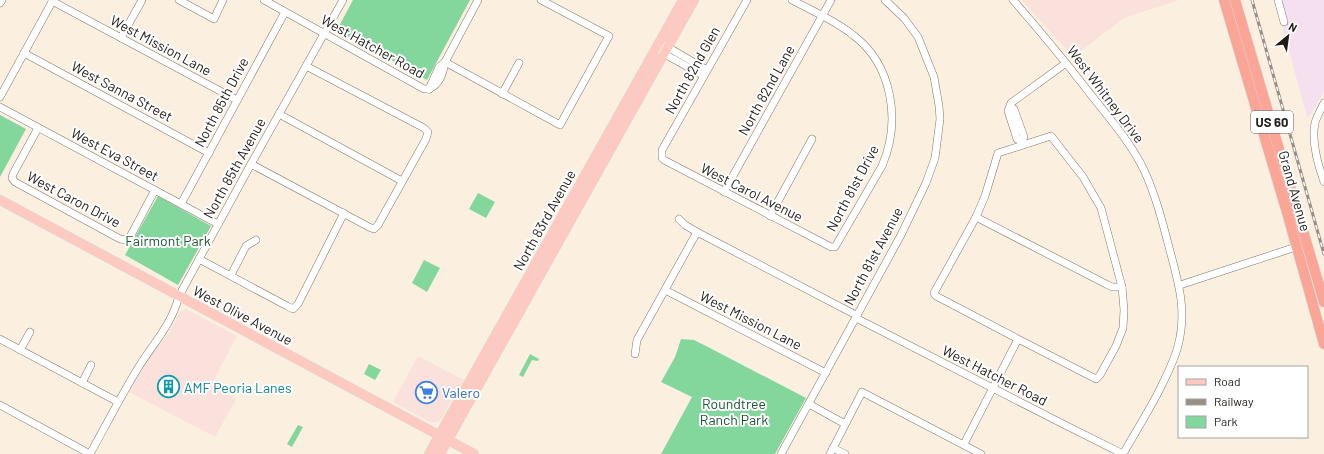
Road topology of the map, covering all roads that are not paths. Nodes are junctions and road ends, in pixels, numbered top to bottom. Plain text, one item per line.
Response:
1 (2, 0) edge
2 (142, 0) edge
3 (180, 0) edge
4 (223, 0) edge
5 (264, 0) edge
6 (343, 0) edge
7 (478, 0) edge
8 (541, 0) edge
9 (683, 0) edge
10 (694, 0) edge
11 (747, 0) edge
12 (792, 0) edge
13 (831, 0) edge
14 (885, 0) edge
15 (1013, 0) edge
16 (1224, 0) edge
17 (1235, 0) edge
18 (1278, 0) edge
19 (52, 1) edge
20 (0, 3) edge
21 (284, 12) junction
22 (822, 16) junction
23 (1284, 22) dead end
24 (325, 33) junction
25 (121, 38) junction
26 (657, 46) junction
27 (666, 50) junction
28 (24, 53) junction
29 (445, 62) junction
30 (519, 63) dead end
31 (1066, 63) junction
32 (306, 66) junction
33 (706, 73) junction
34 (502, 94) junction
35 (0, 97) edge
36 (237, 100) junction
37 (1324, 103) edge
38 (0, 107) edge
39 (279, 114) junction
40 (38, 128) junction
41 (812, 139) dead end
42 (1022, 143) junction
43 (209, 153) junction
44 (662, 154) joint
45 (251, 164) junction
46 (402, 181) junction
47 (1324, 182) edge
48 (155, 190) junction
49 (724, 192) junction
50 (0, 200) edge
51 (181, 204) junction
52 (344, 213) junction
53 (770, 216) junction
54 (976, 217) junction
55 (679, 219) dead end
56 (218, 224) junction
57 (697, 232) junction
58 (256, 240) dead end
59 (835, 247) joint
60 (1296, 247) junction
61 (199, 258) junction
62 (231, 276) junction
63 (1180, 285) junction
64 (1122, 287) junction
65 (665, 290) junction
66 (179, 296) junction
67 (1324, 302) edge
68 (856, 317) junction
69 (507, 323) junction
70 (30, 332) dead end
71 (0, 339) edge
72 (1018, 339) junction
73 (1324, 344) edge
74 (20, 350) junction
75 (635, 354) dead end
76 (91, 365) dead end
77 (826, 373) junction
78 (82, 383) junction
79 (993, 389) junction
80 (118, 402) junction
81 (809, 404) junction
82 (0, 405) edge
83 (845, 424) junction
84 (443, 438) junction
85 (964, 444) junction
86 (831, 451) edge
87 (90, 454) edge
88 (429, 454) edge
89 (440, 454) edge
90 (474, 454) edge
91 (781, 454) edge
92 (845, 454) edge
93 (981, 454) edge
94 (1123, 454) edge

1 - 20 street
2 - 25 street
3 - 4 street
5 - 21 street, West Hatcher Road
6 - 24 street, North 85th Avenue
7 - 29 street
8 - 34 street
9 - 26 main road, North 83rd Avenue
10 - 27 main road, North 83rd Avenue
11 - 33 street, North 82nd Glen
12 - 22 street, North 81st Drive
13 - 22 street, North 82nd Lane
14 - 68 street, North 81st Avenue
15 - 31 street, West Whitney Drive
16 - 60 highway, Grand Avenue / US 60
17 - 67 highway, Grand Avenue / US 60
18 - 23 street
19 - 25 street, West Mission Lane
19 - 28 street
21 - 24 street, West Hatcher Road
21 - 36 street, North 85th Drive
22 - 49 street, North 82nd Lane
22 - 59 street, North 81st Drive
24 - 29 street, West Hatcher Road
24 - 32 street, North 85th Avenue
25 - 36 street, West Mission Lane
26 - 27 street
26 - 69 main road, North 83rd Avenue
27 - 33 street
27 - 69 main road, North 83rd Avenue
28 - 35 street
28 - 43 street, West Sanna Street
29 - 34 street
30 - 34 street
31 - 42 street
31 - 63 street, West Whitney Drive
32 - 39 street, North 85th Avenue
32 - 46 street
33 - 44 street, North 82nd Glen
36 - 43 street, North 85th Drive
37 - 47 street
38 - 40 street, West Eva Street
39 - 45 street, North 85th Avenue
39 - 46 street
40 - 48 street, West Eva Street
40 - 48 street, West Caron Drive
41 - 53 street
42 - 54 street
42 - 64 street
43 - 51 street, North 85th Drive
44 - 49 street, West Carol Avenue
45 - 52 street
45 - 56 street, North 85th Avenue
46 - 52 street
48 - 51 street, West Eva Street
49 - 53 street, West Carol Avenue
50 - 66 main road, West Olive Avenue
51 - 56 street, West Eva Street
52 - 62 street
53 - 59 street, West Carol Avenue
54 - 64 street
54 - 72 street
55 - 57 street, West Hatcher Road
56 - 61 street, North 85th Avenue
57 - 65 street
57 - 68 street, West Hatcher Road
58 - 62 street
60 - 63 street
60 - 73 highway, Grand Avenue / US 60
61 - 62 street
61 - 66 street, North 85th Avenue
63 - 94 street, West Whitney Drive
64 - 72 street
65 - 75 street
65 - 77 street, West Mission Lane
66 - 80 street, North 85th Avenue
66 - 84 main road, West Olive Avenue
68 - 77 street, North 81st Avenue
68 - 79 street, West Hatcher Road
69 - 84 main road, North 83rd Avenue
70 - 74 street
71 - 74 street
72 - 79 street
74 - 78 street
76 - 78 street
77 - 81 street, North 81st Avenue
78 - 80 street
79 - 85 street
79 - 94 street, West Hatcher Road
80 - 87 street, North 85th Avenue
81 - 83 street
81 - 91 street, North 81st Avenue
82 - 87 street
83 - 85 street
83 - 86 street
84 - 88 main road, North 83rd Avenue
84 - 89 main road, North 83rd Avenue
84 - 90 main road, West Olive Avenue
85 - 93 street
86 - 92 street

